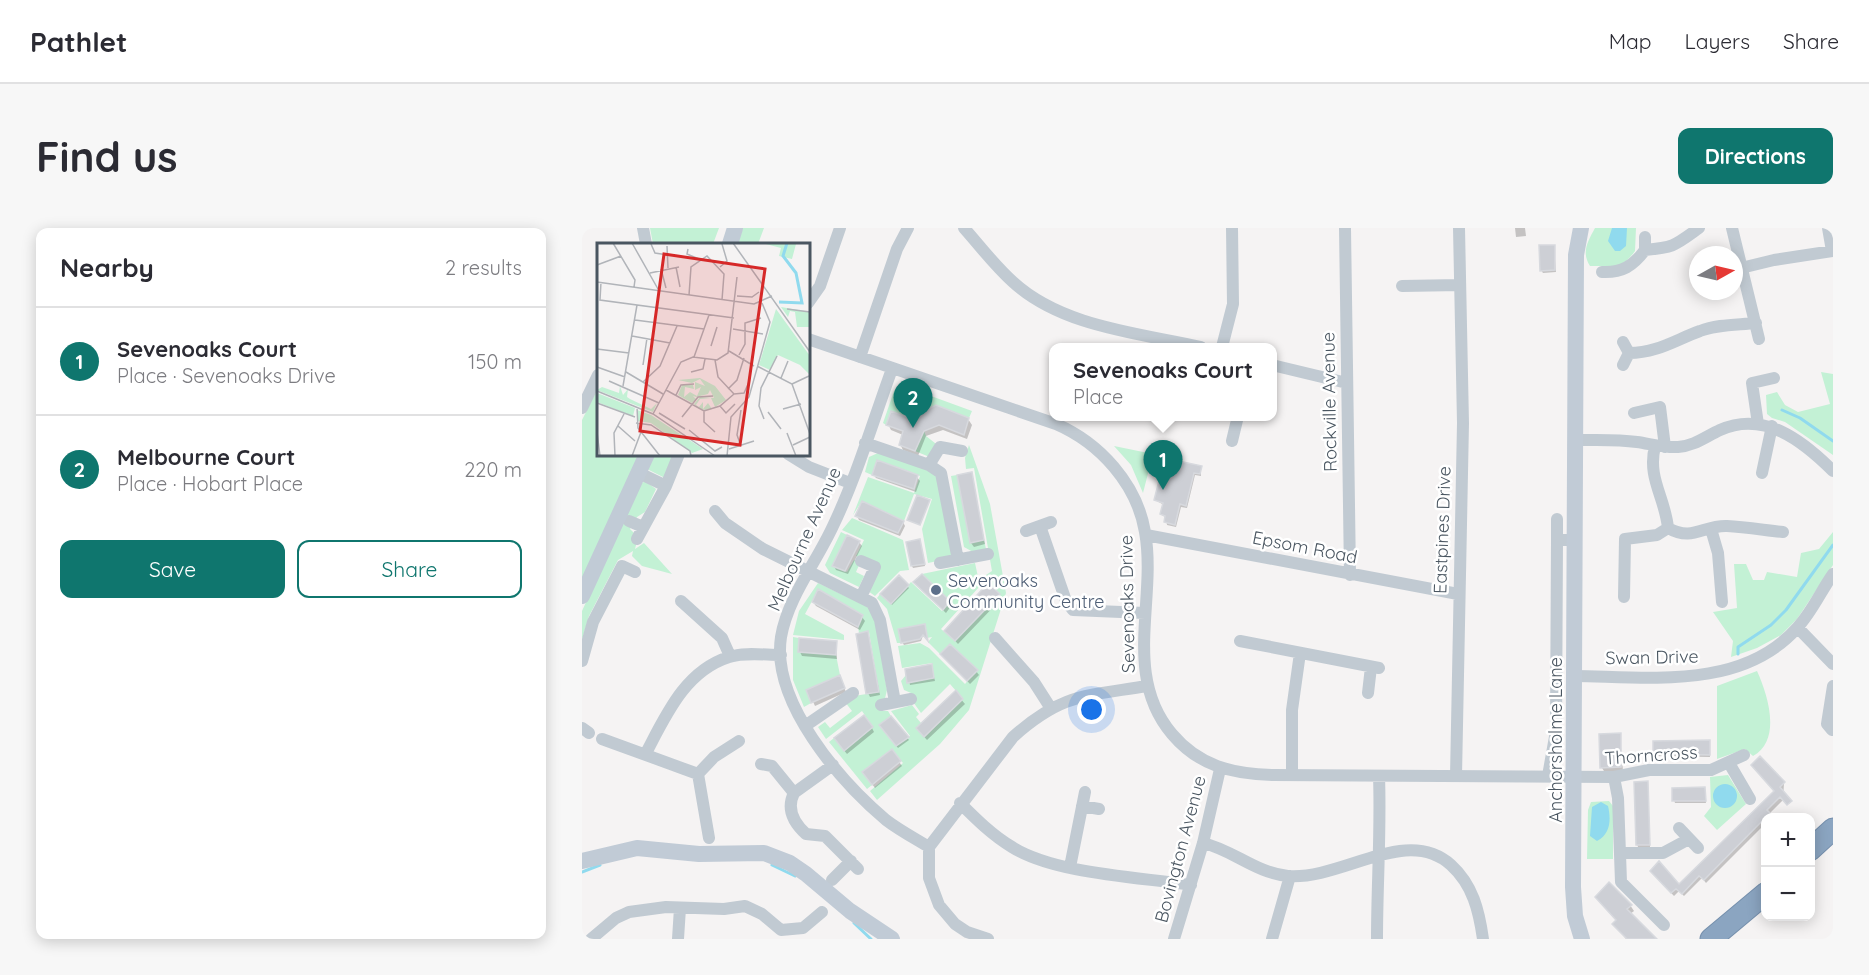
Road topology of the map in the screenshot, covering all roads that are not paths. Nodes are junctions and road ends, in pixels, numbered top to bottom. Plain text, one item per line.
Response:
1 (643, 228) edge
2 (735, 228) edge
3 (840, 228) edge
4 (908, 228) edge
5 (964, 228) edge
6 (1232, 228) edge
7 (1345, 228) edge
8 (1459, 228) edge
9 (1581, 228) edge
10 (1699, 228) edge
11 (1732, 228) edge
12 (1828, 228) edge
13 (1645, 237) dead end
14 (646, 243) edge
15 (730, 243) edge
16 (1736, 246) edge
17 (1645, 250) junction
18 (1833, 251) edge
19 (1743, 268) edge
20 (1602, 272) dead end
21 (1743, 275) edge
22 (1460, 285) junction
23 (1402, 286) dead end
24 (810, 300) edge
25 (1756, 323) junction
26 (1759, 339) dead end
27 (810, 340) edge
28 (1180, 343) edge
29 (1223, 343) edge
30 (860, 357) junction
31 (1277, 365) edge
32 (1623, 365) dead end
33 (892, 369) junction
34 (597, 377) edge
35 (1774, 378) dead end
36 (1347, 383) junction
37 (582, 408) edge
38 (1634, 413) dead end
39 (1237, 421) edge
40 (1758, 424) junction
41 (1772, 426) junction
42 (1577, 440) junction
43 (1232, 441) dead end
44 (865, 443) junction
45 (1660, 446) junction
46 (961, 453) dead end
47 (646, 456) edge
48 (678, 456) edge
49 (791, 456) edge
50 (929, 465) junction
51 (1833, 471) edge
52 (639, 473) junction
53 (1761, 473) dead end
54 (850, 483) junction
55 (666, 486) junction
56 (715, 511) dead end
57 (1557, 519) dead end
58 (629, 521) dead end
59 (1668, 528) junction
60 (1711, 529) junction
61 (1026, 531) dead end
62 (1783, 532) dead end
63 (1146, 535) junction
64 (1557, 540) junction
65 (1576, 540) junction
66 (988, 554) dead end
67 (958, 560) junction
68 (861, 561) dead end
69 (940, 563) dead end
70 (635, 572) dead end
71 (809, 572) junction
72 (1833, 574) edge
73 (1350, 575) junction
74 (1458, 594) junction
75 (582, 596) edge
76 (861, 597) junction
77 (1624, 597) dead end
78 (681, 602) dead end
79 (1722, 602) dead end
80 (1145, 613) junction
81 (1798, 628) junction
82 (995, 638) dead end
83 (1240, 641) dead end
84 (1300, 653) junction
85 (781, 655) junction
86 (730, 656) junction
87 (582, 661) edge
88 (1833, 664) edge
89 (1575, 676) junction
90 (1147, 686) junction
91 (1833, 686) edge
92 (853, 693) dead end
93 (1369, 693) dead end
94 (911, 699) dead end
95 (895, 702) junction
96 (881, 705) dead end
97 (1050, 707) junction
98 (805, 726) junction
99 (1825, 726) edge
100 (602, 739) dead end
101 (740, 741) dead end
102 (646, 753) junction
103 (1744, 755) dead end
104 (1728, 763) junction
105 (761, 764) dead end
106 (833, 765) junction
107 (1220, 769) junction
108 (698, 774) junction
109 (1292, 776) junction
110 (1379, 776) junction
111 (1456, 776) junction
112 (1548, 776) junction
113 (1574, 777) junction
114 (1614, 777) junction
115 (1086, 792) dead end
116 (794, 793) junction
117 (1751, 793) dead end
118 (960, 803) junction
119 (1082, 806) junction
120 (1099, 809) dead end
121 (1679, 828) dead end
122 (1833, 829) edge
123 (709, 838) dead end
124 (1203, 843) junction
125 (1815, 845) edge
126 (928, 846) junction
127 (1620, 853) junction
128 (1380, 856) junction
129 (582, 861) edge
130 (1070, 867) junction
131 (1290, 876) junction
132 (832, 880) dead end
133 (1191, 885) junction
134 (1761, 897) edge
135 (1761, 899) edge
136 (680, 908) junction
137 (822, 912) dead end
138 (1664, 926) dead end
139 (777, 935) edge
140 (591, 939) edge
141 (678, 939) edge
142 (892, 939) edge
143 (988, 939) edge
144 (1174, 939) edge
145 (1272, 939) edge
146 (1377, 939) edge
147 (1483, 939) edge
148 (1582, 939) edge
149 (1711, 939) edge
150 (1726, 939) edge

1 - 14 street
2 - 15 street
3 - 24 street
4 - 30 street
5 - 28 street
6 - 29 street
7 - 36 street, Rockville Avenue
8 - 22 street, Eastpines Drive
9 - 42 street, Anchorsholme Lane
10 - 17 street
11 - 16 street
12 - 18 street
13 - 17 street
17 - 20 street
18 - 19 street
21 - 25 street
22 - 23 street
22 - 74 street, Eastpines Drive
25 - 26 street
25 - 32 street
27 - 30 street, Sevenoaks Drive
30 - 33 street, Sevenoaks Drive
31 - 36 street
33 - 44 street, Melbourne Avenue
33 - 63 street, Sevenoaks Drive
34 - 37 street
35 - 40 street
36 - 73 street, Rockville Avenue
38 - 45 street
39 - 43 street
40 - 41 street
40 - 45 street
41 - 51 street
41 - 53 street
42 - 45 street
42 - 65 street, Anchorsholme Lane
44 - 50 street
44 - 54 street, Melbourne Avenue
45 - 59 street
46 - 50 street
47 - 52 street
48 - 55 street
49 - 54 street
50 - 67 street
52 - 55 street
52 - 75 street
54 - 71 street, Melbourne Avenue
55 - 58 street
56 - 71 street
57 - 64 street, Anchorsholme Lane
59 - 60 street
59 - 77 street
60 - 62 street
60 - 79 street
61 - 80 street
63 - 73 street, Epsom Road
63 - 80 street, Sevenoaks Drive
64 - 65 street
64 - 112 street, Anchorsholme Lane
65 - 89 street, Anchorsholme Lane
66 - 67 street
67 - 69 street
68 - 76 street
70 - 87 street
71 - 76 street
71 - 85 street, Melbourne Avenue
72 - 81 street, Swan Drive
73 - 74 street, Epsom Road
74 - 111 street, Eastpines Drive
76 - 95 street
78 - 86 street
80 - 90 street, Sevenoaks Drive
81 - 88 street
81 - 89 street, Swan Drive
82 - 97 street
83 - 84 street
84 - 93 street
84 - 109 street
85 - 86 street
85 - 98 street, Melbourne Avenue
86 - 102 street
89 - 113 street, Anchorsholme Lane
90 - 97 street
90 - 107 street, Sevenoaks Drive
91 - 99 street
92 - 98 street
94 - 95 street
95 - 96 street
97 - 118 street
98 - 106 street, Melbourne Avenue
100 - 102 street
101 - 108 street
102 - 108 street
103 - 104 street, Thorncross
104 - 114 street, Thorncross
104 - 117 street
105 - 116 street
106 - 116 street
106 - 126 street, Melbourne Avenue
107 - 109 street, Sevenoaks Drive
107 - 124 street, Bovington Avenue
108 - 123 street
109 - 110 street, Sevenoaks Drive
110 - 111 street, Sevenoaks Drive
110 - 128 street
111 - 112 street, Sevenoaks Drive
112 - 113 street, Sevenoaks Drive
113 - 114 street, Thorncross
113 - 148 street, Anchorsholme Lane
114 - 127 street
115 - 119 street
116 - 132 street
118 - 126 street
118 - 130 street
119 - 120 street
119 - 130 street
121 - 127 street
122 - 125 highway
124 - 131 street
124 - 133 street, Bovington Avenue
126 - 143 street
127 - 138 street
128 - 131 street
128 - 146 street
128 - 147 street
129 - 142 street
130 - 133 street
131 - 145 street
133 - 144 street, Bovington Avenue
134 - 149 highway
135 - 150 highway
136 - 139 street
136 - 140 street
136 - 141 street
137 - 139 street

